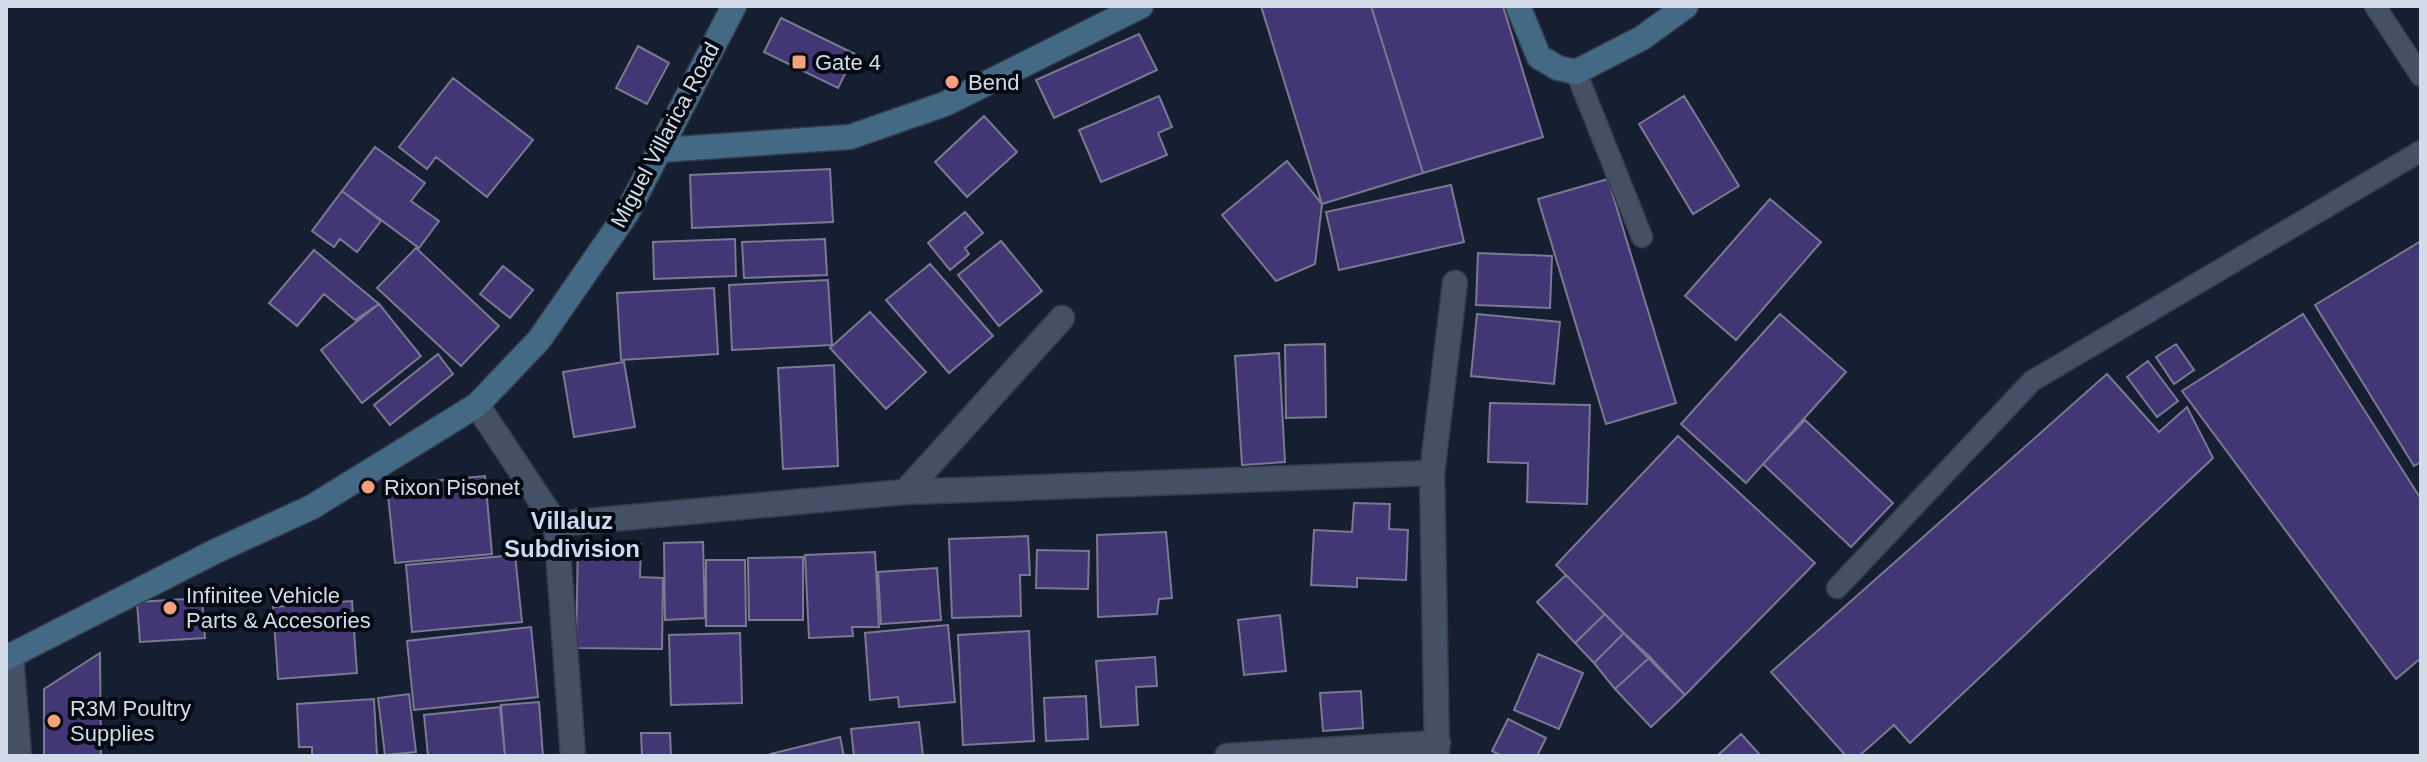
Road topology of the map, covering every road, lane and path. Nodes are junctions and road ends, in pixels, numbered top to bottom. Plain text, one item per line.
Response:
1 (734, 6) edge
2 (1141, 6) edge
3 (1518, 6) edge
4 (1686, 6) edge
5 (2375, 6) edge
6 (1576, 72) junction
7 (2421, 76) edge
8 (661, 150) junction
9 (2421, 151) edge
10 (1642, 237) dead end
11 (1455, 283) dead end
12 (1062, 318) dead end
13 (477, 405) junction
14 (1432, 473) junction
15 (905, 492) junction
16 (556, 524) junction
17 (1837, 588) dead end
18 (9, 656) edge
19 (1437, 750) edge
20 (19, 756) edge
21 (573, 756) edge
22 (1227, 756) edge

1 - 8 main road, Miguel Villarica Road
2 - 8 main road
3 - 6 main road
4 - 6 main road
5 - 7 lane
6 - 10 lane
8 - 13 main road, Miguel Villarica Road
9 - 17 lane
11 - 14 street
12 - 15 street
13 - 16 street
13 - 18 main road, Miguel Villarica Road
14 - 15 street
14 - 19 street
15 - 16 street
16 - 21 street
18 - 20 street
19 - 22 street

